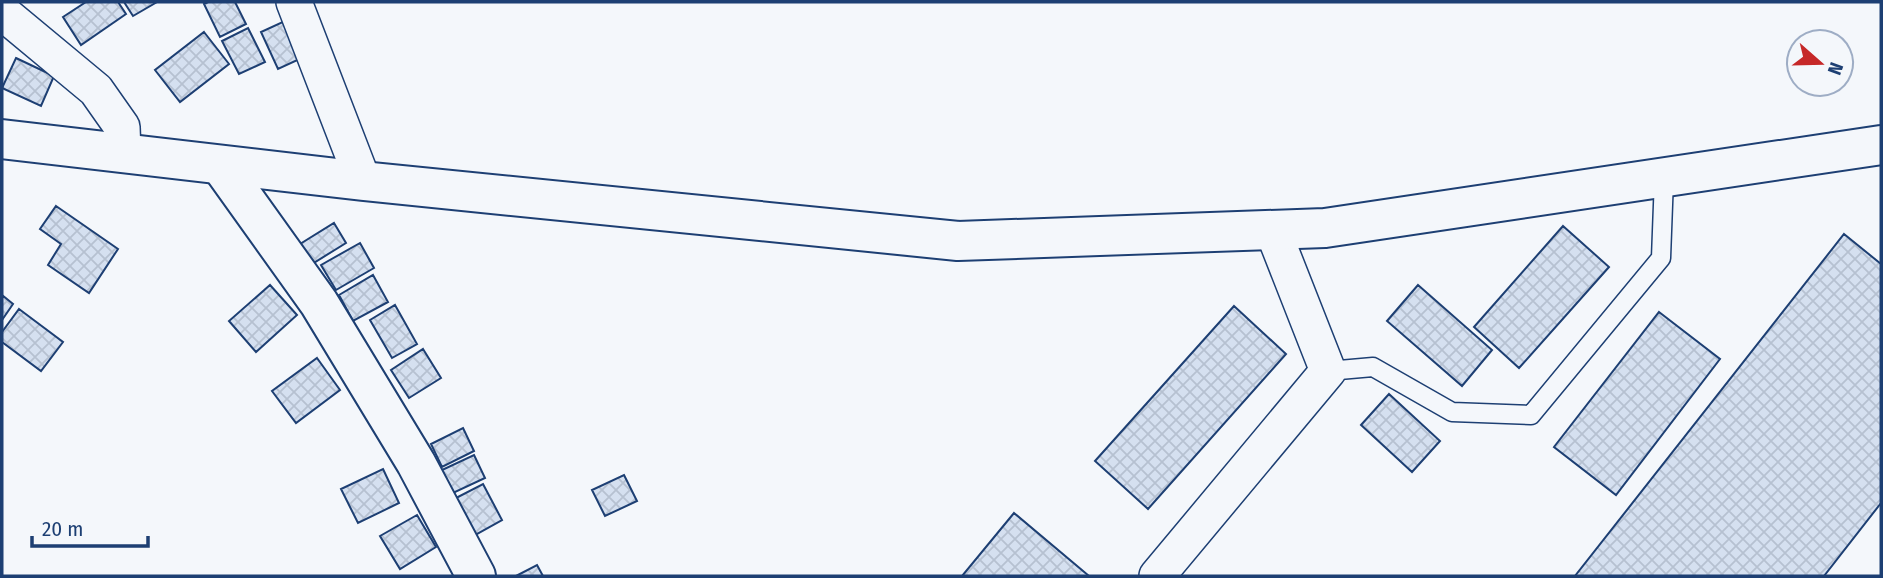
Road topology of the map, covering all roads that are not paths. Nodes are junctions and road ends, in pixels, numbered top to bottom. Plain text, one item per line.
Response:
1 (294, 2) edge
2 (2, 12) edge
3 (2, 139) edge
4 (1881, 145) edge
5 (123, 153) junction
6 (221, 166) junction
7 (1664, 177) junction
8 (363, 181) junction
9 (1273, 231) junction
10 (1328, 371) junction
11 (476, 576) edge
12 (1157, 576) edge

1 - 8 street
2 - 5 street
3 - 5 main road
4 - 7 main road
5 - 6 main road
6 - 8 main road
6 - 11 main road
7 - 9 main road
7 - 10 lane
8 - 9 main road
9 - 10 street
10 - 12 street

